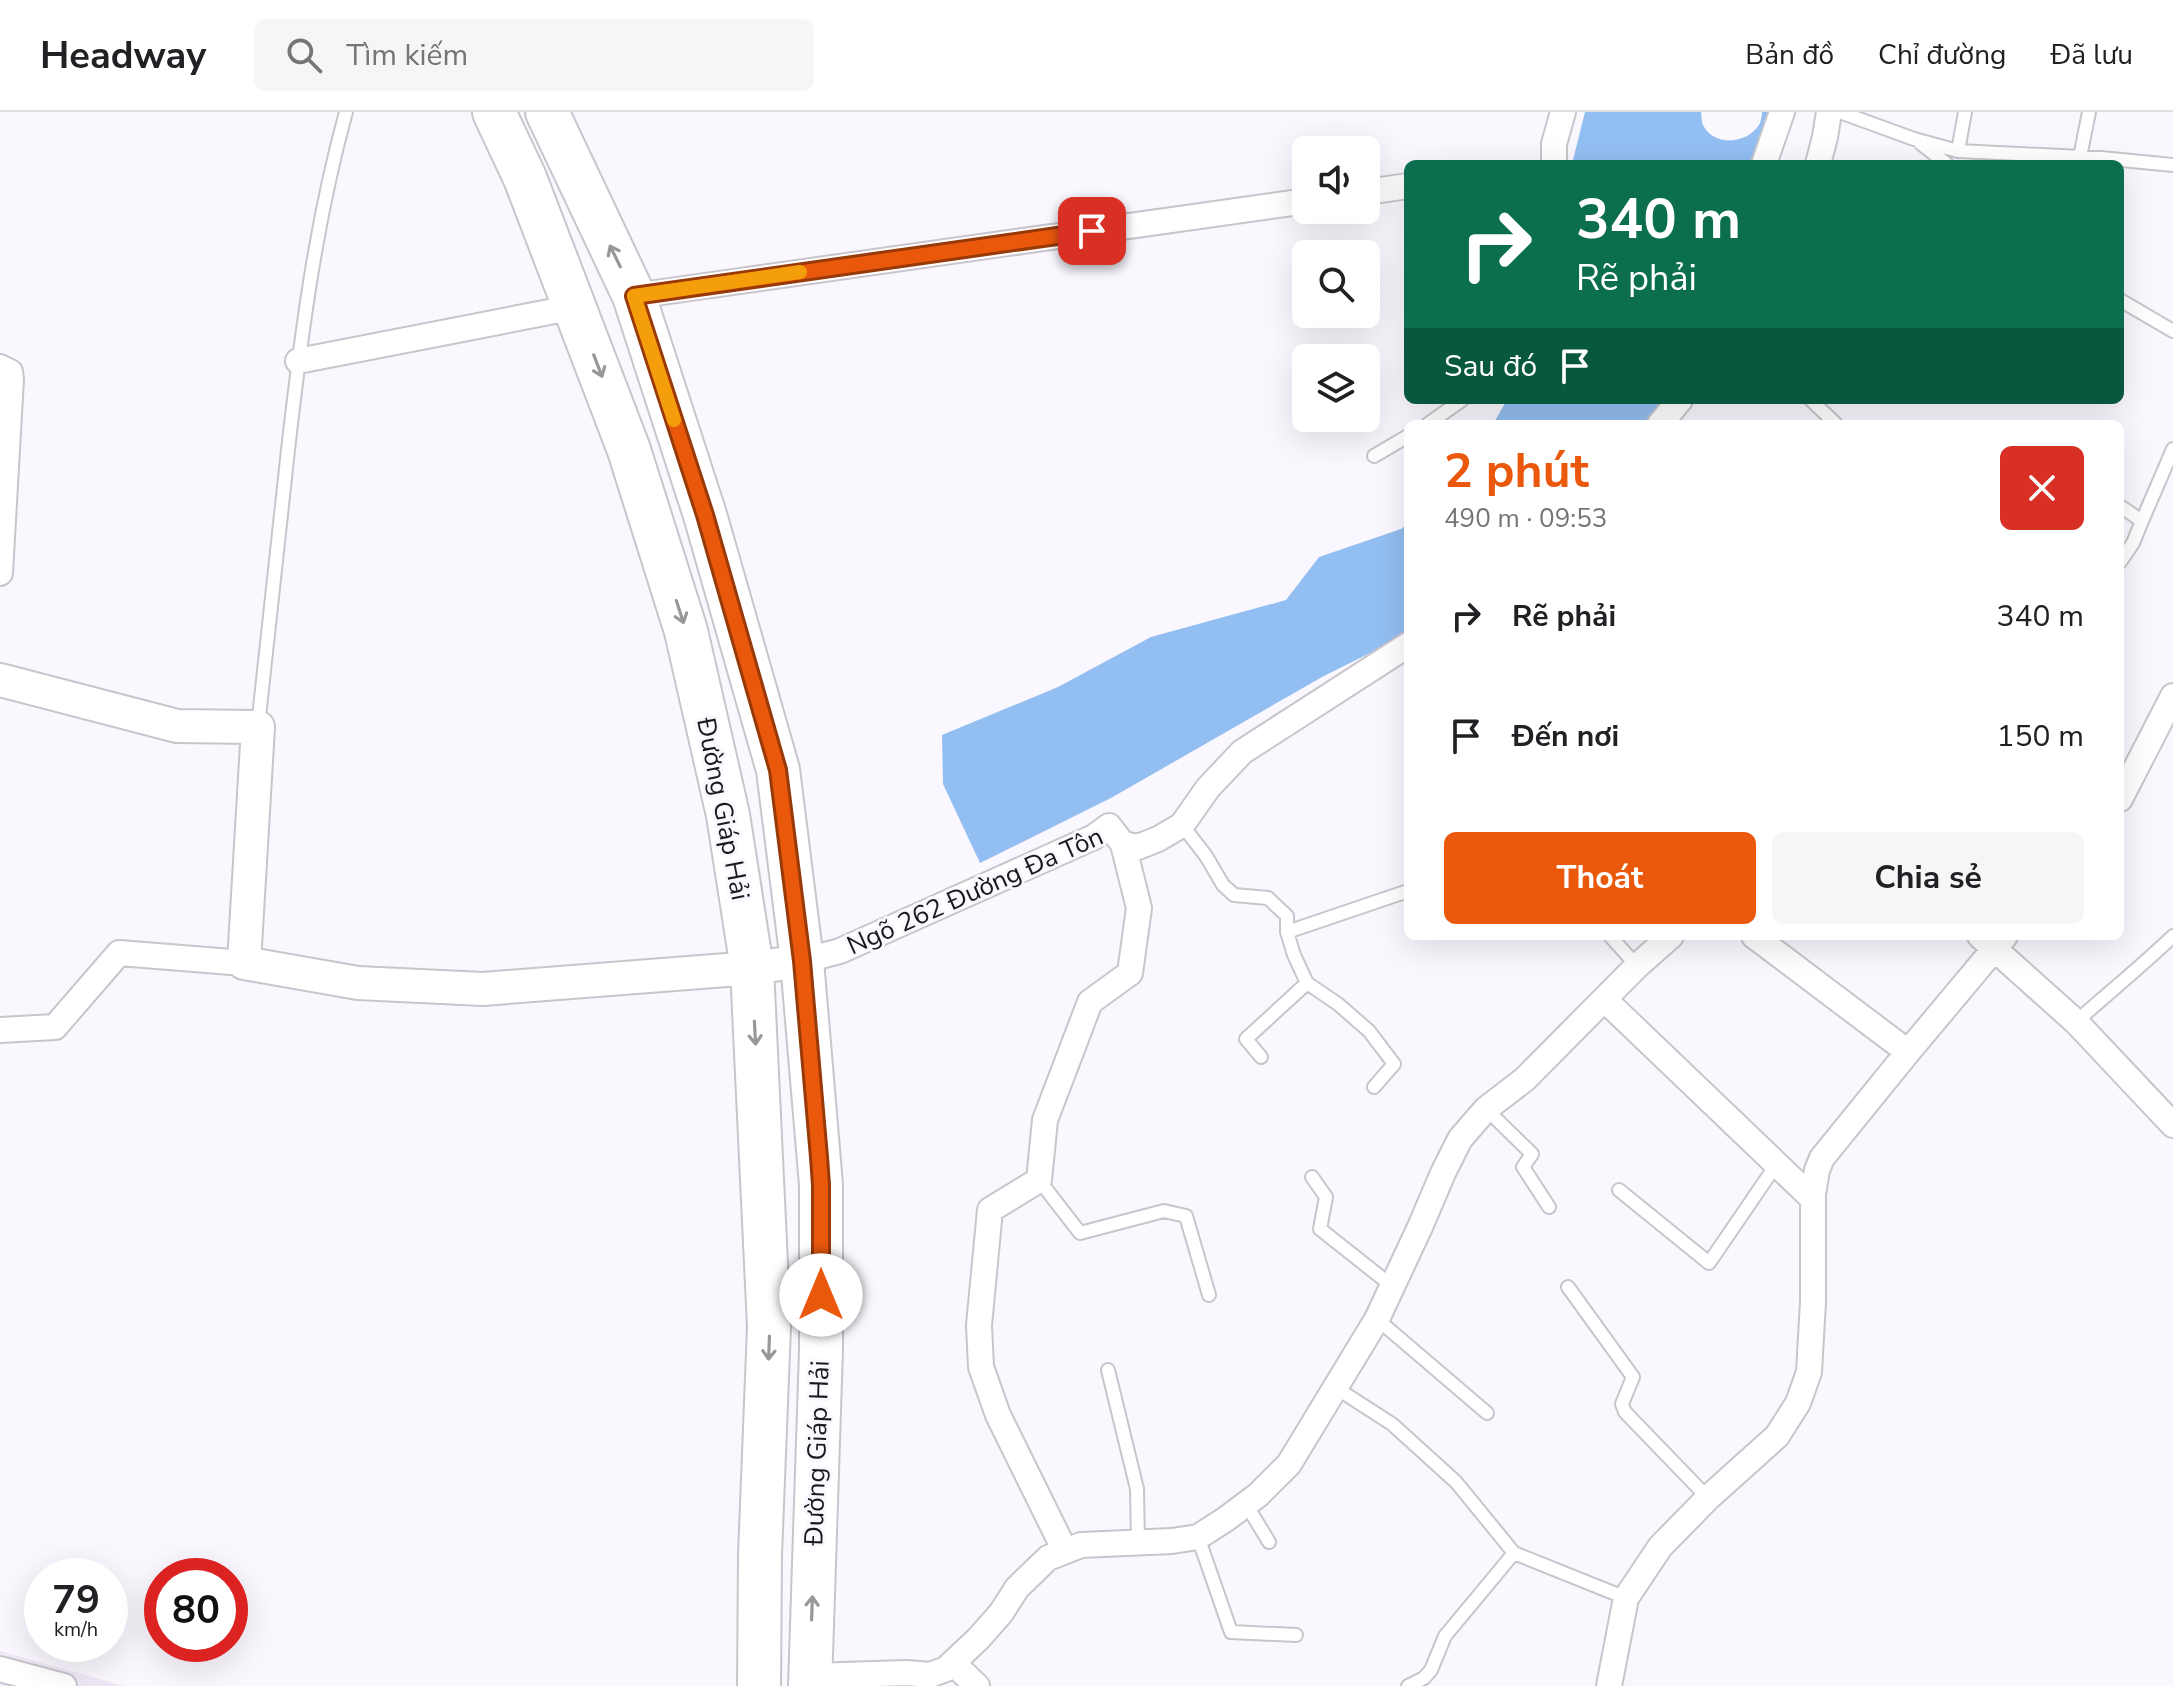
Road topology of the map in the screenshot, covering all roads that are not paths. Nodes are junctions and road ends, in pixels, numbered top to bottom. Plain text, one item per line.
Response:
1 (346, 112) edge
2 (494, 112) edge
3 (547, 112) edge
4 (1563, 112) edge
5 (1782, 112) edge
6 (1829, 112) edge
7 (1840, 112) edge
8 (1965, 112) edge
9 (2089, 112) edge
10 (1914, 139) junction
11 (1958, 151) junction
12 (2173, 151) edge
13 (2080, 157) junction
14 (569, 159) junction
15 (1554, 160) edge
16 (1765, 160) edge
17 (1819, 160) edge
18 (1942, 160) edge
19 (2114, 160) edge
20 (2124, 161) edge
21 (2171, 165) edge
22 (525, 178) junction
23 (1404, 187) edge
24 (1380, 190) edge
25 (1292, 203) edge
26 (634, 296) junction
27 (2124, 302) edge
28 (575, 307) junction
29 (2173, 331) edge
30 (298, 361) junction
31 (0, 367) edge
32 (1456, 404) edge
33 (1677, 404) edge
34 (1815, 404) edge
35 (1434, 420) edge
36 (1663, 420) edge
37 (1832, 420) edge
38 (678, 433) junction
39 (1404, 438) edge
40 (2173, 449) edge
41 (629, 450) junction
42 (1374, 456) dead end
43 (2124, 509) edge
44 (2142, 521) junction
45 (2124, 556) edge
46 (0, 573) edge
47 (1404, 648) edge
48 (0, 680) edge
49 (2173, 696) edge
50 (258, 727) junction
51 (2124, 791) edge
52 (1182, 825) junction
53 (1123, 844) junction
54 (1404, 892) edge
55 (1287, 932) junction
56 (2173, 936) edge
57 (1614, 940) edge
58 (1666, 940) edge
59 (1759, 940) edge
60 (1993, 940) edge
61 (802, 961) junction
62 (244, 963) junction
63 (1637, 966) junction
64 (752, 968) junction
65 (1307, 983) junction
66 (1605, 1000) junction
67 (2076, 1022) junction
68 (0, 1030) edge
69 (1908, 1052) junction
70 (1261, 1057) dead end
71 (1374, 1087) dead end
72 (1486, 1109) junction
73 (2173, 1125) edge
74 (1776, 1165) junction
75 (1312, 1177) dead end
76 (1039, 1180) junction
77 (1619, 1190) dead end
78 (1813, 1199) junction
79 (1549, 1207) dead end
80 (1392, 1286) junction
81 (1568, 1287) dead end
82 (1209, 1295) dead end
83 (1377, 1319) junction
84 (1108, 1370) dead end
85 (1336, 1388) junction
86 (1487, 1413) dead end
87 (1708, 1498) junction
88 (1246, 1504) junction
89 (1198, 1537) junction
90 (1269, 1542) dead end
91 (1138, 1544) junction
92 (1065, 1551) junction
93 (1514, 1553) junction
94 (760, 1555) junction
95 (813, 1555) junction
96 (1626, 1598) junction
97 (1296, 1635) dead end
98 (954, 1664) junction
99 (0, 1669) edge
100 (810, 1681) edge
101 (929, 1681) edge
102 (64, 1686) edge
103 (759, 1686) edge
104 (977, 1686) edge
105 (1408, 1686) edge
106 (1609, 1686) edge

1 - 30 lane
2 - 22 highway, Đường Giáp Hải
3 - 14 highway, Đường Giáp Hải
4 - 15 street
5 - 16 street
6 - 17 street
7 - 10 lane
8 - 11 lane
9 - 13 lane
10 - 11 lane
10 - 18 lane
11 - 13 lane
12 - 21 lane
13 - 19 lane
14 - 22 highway
26 -> 14 highway, Đường Giáp Hải
20 - 21 lane
22 - 28 highway, Đường Giáp Hải
23 - 24 street
25 - 26 street
26 - 38 highway, Đường Giáp Hải
27 - 29 lane
28 - 30 street
28 -> 41 highway, Đường Giáp Hải
30 - 50 lane
31 - 46 street
32 - 35 lane
33 - 36 street
34 - 37 lane
38 - 41 highway
38 - 61 highway, Đường Giáp Hải
39 - 42 lane
40 - 44 lane
41 -> 64 highway, Đường Giáp Hải
43 - 44 lane
44 - 45 lane
47 - 52 street, Ngõ 262 Đường Đa Tôn
48 - 50 street
49 - 51 street
50 - 62 street
52 - 53 street, Ngõ 262 Đường Đa Tôn
52 - 55 lane
53 - 61 street, Ngõ 262 Đường Đa Tôn
53 - 76 street
54 - 55 lane
55 - 65 lane
56 - 67 lane
57 - 63 lane
58 - 63 street
59 - 69 street
60 - 67 street
60 - 69 street
61 - 64 street
61 - 95 highway, Đường Giáp Hải
62 - 64 street
62 - 68 street
63 - 66 street
64 -> 94 highway, Đường Giáp Hải
65 - 70 lane
65 - 71 lane
66 - 72 street
66 - 74 street
67 - 73 street
69 - 78 street
72 - 79 lane
72 - 80 street
74 - 77 lane
74 - 78 street
75 - 80 lane
76 - 82 lane
76 - 92 street
78 - 87 street
80 - 83 street
81 - 87 lane
83 - 85 street
83 - 86 lane
84 - 91 lane
85 - 88 street
85 - 93 lane
87 - 96 street
88 - 89 street
88 - 90 lane
89 - 91 street
89 - 97 lane
91 - 92 street
92 - 98 street
93 - 96 lane
93 - 105 lane
94 - 95 highway
94 - 103 highway, Đường Giáp Hải
100 -> 95 highway, Đường Giáp Hải
96 - 106 street
98 - 101 street
98 - 104 street
99 - 102 street
100 - 101 street

